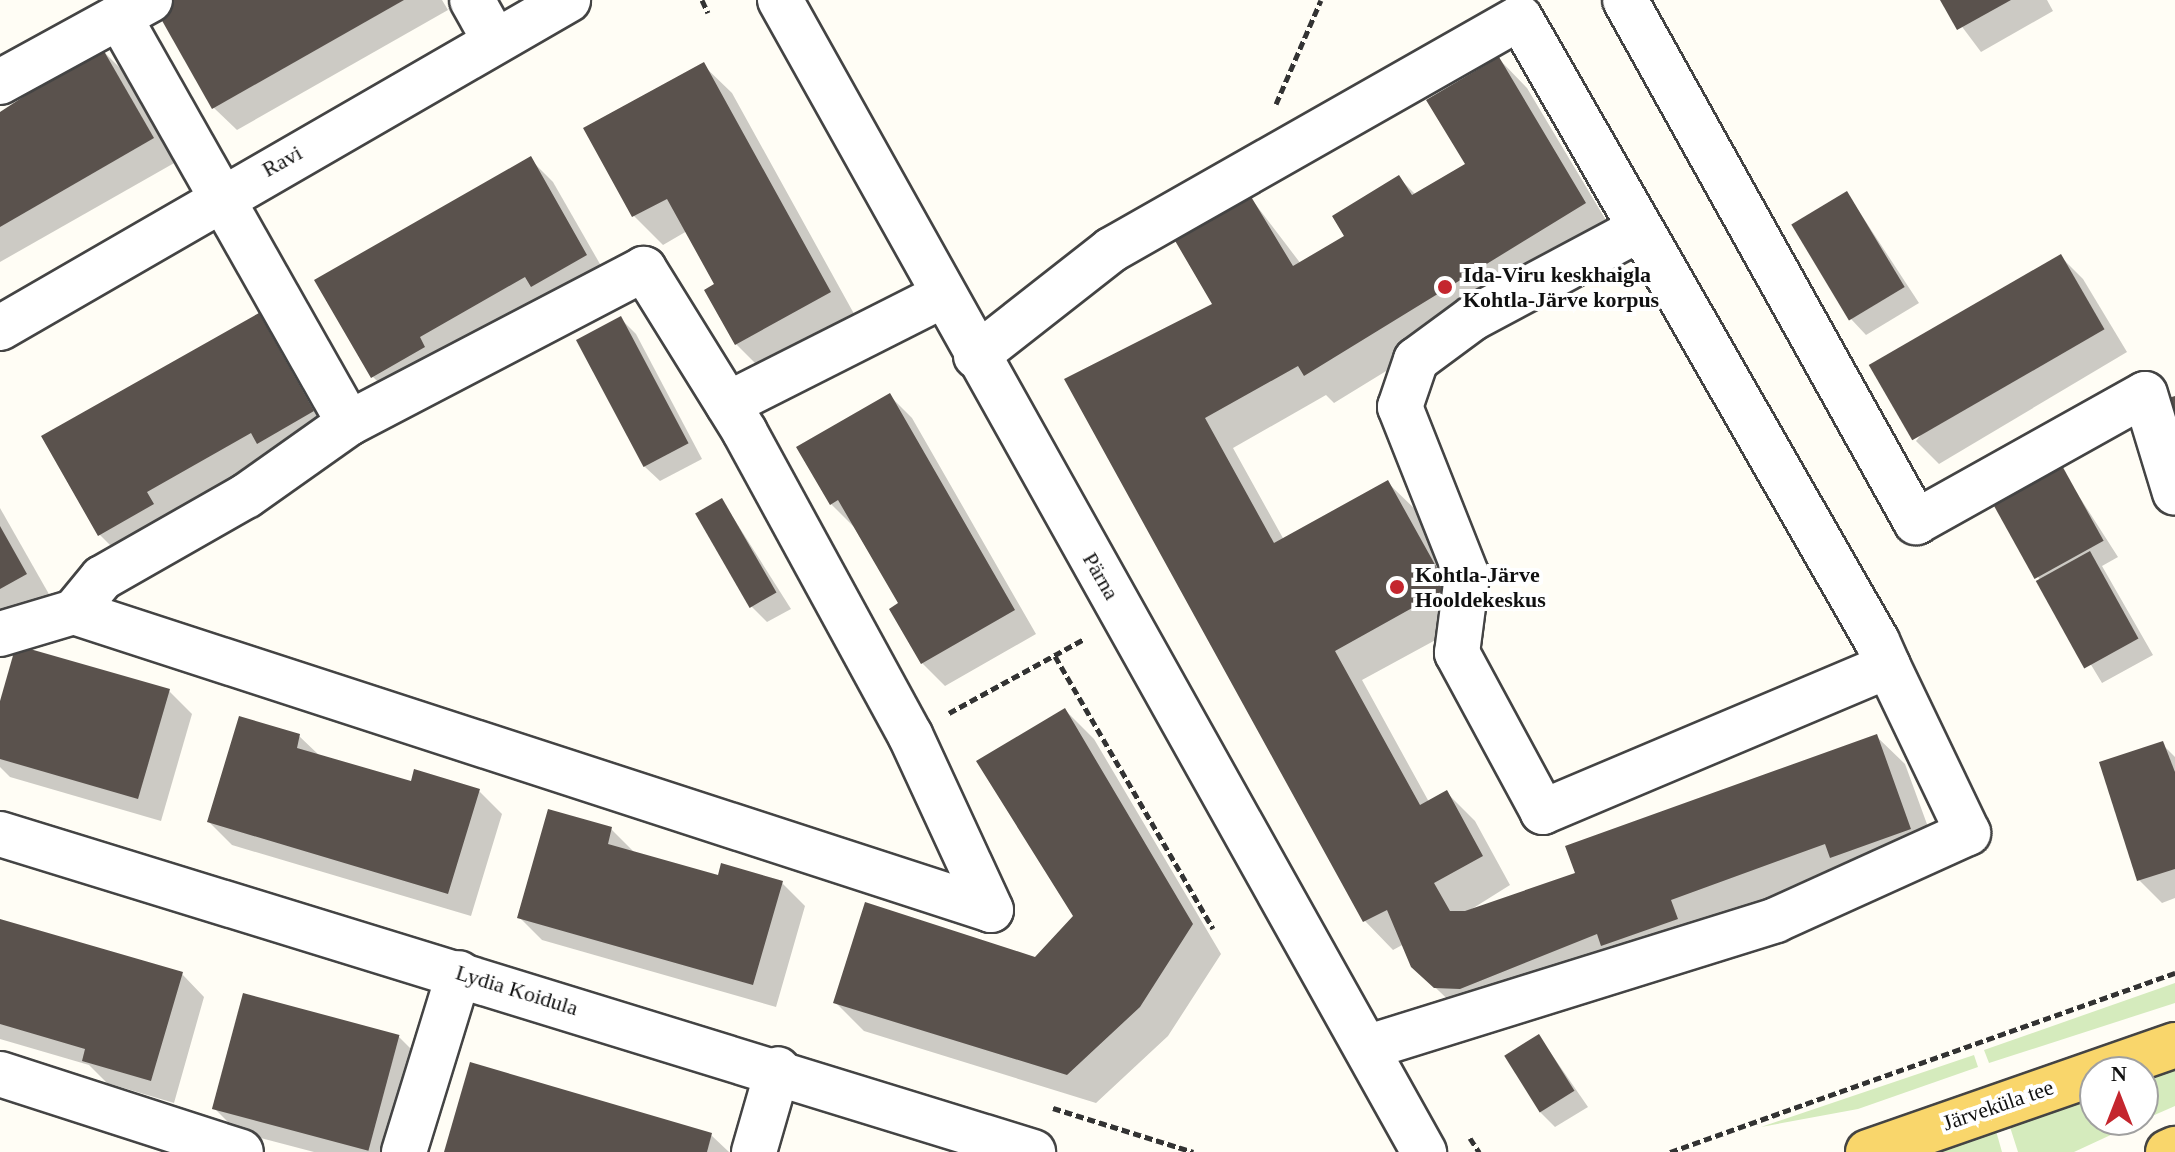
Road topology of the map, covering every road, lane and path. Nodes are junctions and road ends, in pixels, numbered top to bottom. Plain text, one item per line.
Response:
1 (472, 0) edge
2 (568, 0) edge
3 (702, 0) edge
4 (780, 0) edge
5 (1321, 0) edge
6 (1625, 0) edge
7 (134, 8) edge
8 (1537, 9) edge
9 (708, 13) dead end
10 (495, 41) junction
11 (0, 82) edge
12 (1286, 152) junction
13 (224, 193) junction
14 (1640, 229) junction
15 (942, 296) junction
16 (0, 328) edge
17 (976, 356) junction
18 (728, 404) junction
19 (349, 423) junction
20 (2175, 493) edge
21 (74, 612) junction
22 (1083, 622) dead end
23 (0, 634) edge
24 (1055, 656) junction
25 (1888, 666) junction
26 (910, 735) junction
27 (0, 834) edge
28 (1213, 929) dead end
29 (459, 973) junction
30 (2175, 973) edge
31 (2175, 1045) edge
32 (1369, 1047) junction
33 (778, 1069) junction
34 (0, 1074) edge
35 (2175, 1149) edge
36 (241, 1152) edge
37 (404, 1152) edge
38 (754, 1152) edge
39 (1033, 1152) edge
40 (1424, 1152) edge
41 (1670, 1152) edge
42 (1868, 1152) edge
43 (2168, 1152) edge

1 - 10 street
2 - 10 street, Ravi
3 - 9 path
4 - 15 street, Pärna
5 - 12 path
6 - 20 street
7 - 11 street
7 - 13 street
8 - 12 street
8 - 14 street
10 - 13 street, Ravi
12 - 17 street
13 - 16 street, Ravi
13 - 19 street
14 - 25 street
14 - 25 street
15 - 17 street, Pärna
15 - 18 street
17 - 32 street, Pärna
18 - 19 street
18 - 26 street
19 - 21 street
21 - 23 street
21 - 26 street
22 - 24 path
24 - 26 path
24 - 28 path
25 - 32 street
27 - 29 street, Lydia Koidula
29 - 33 street, Lydia Koidula
29 - 37 street
30 - 41 path
31 - 42 main road, Järveküla tee
32 - 40 street, Pärna
33 - 38 street
33 - 39 street, Lydia Koidula
34 - 36 street
35 - 43 main road

